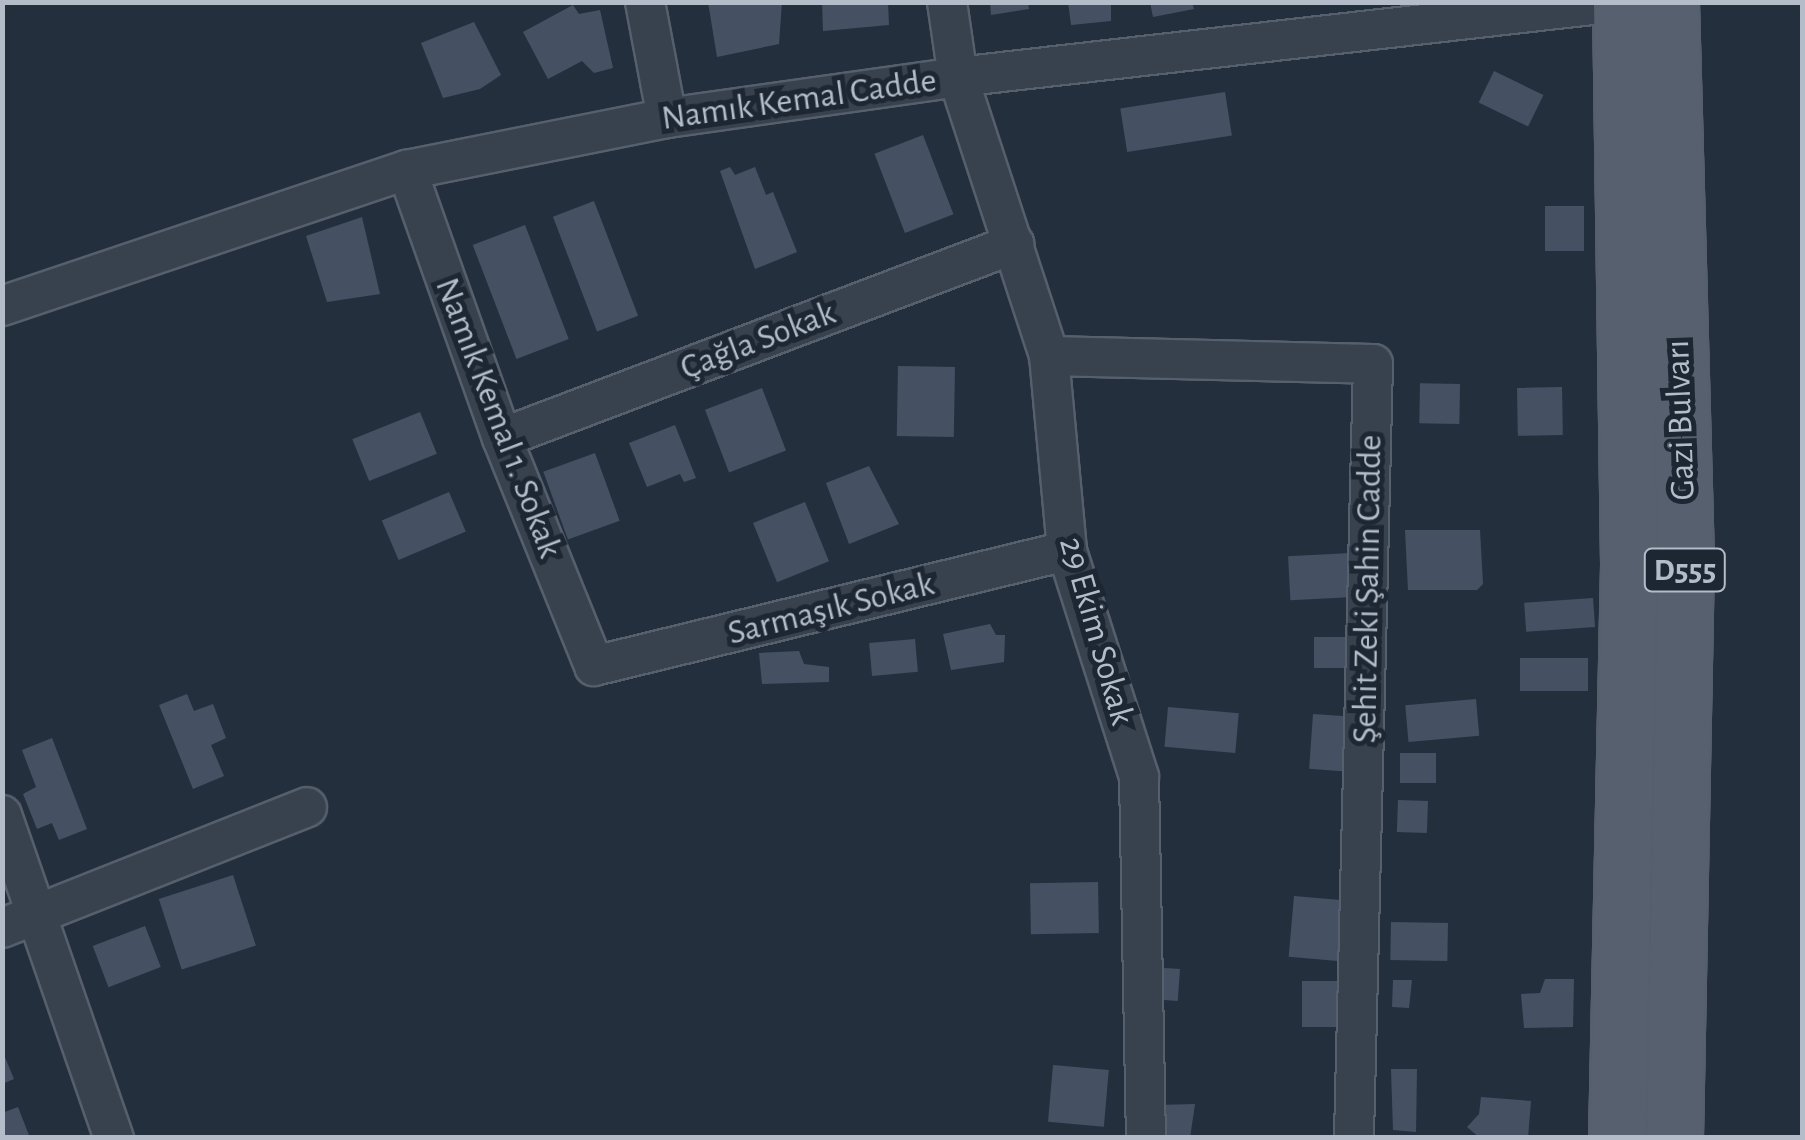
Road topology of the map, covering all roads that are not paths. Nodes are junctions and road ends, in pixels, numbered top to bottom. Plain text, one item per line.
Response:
1 (644, 2) edge
2 (947, 2) edge
3 (1620, 2) edge
4 (1670, 2) edge
5 (958, 77) junction
6 (667, 118) junction
7 (407, 170) junction
8 (1014, 244) junction
9 (2, 306) edge
10 (1049, 356) junction
11 (502, 438) junction
12 (1068, 551) junction
13 (594, 666) joint
14 (307, 806) dead end
15 (2, 816) edge
16 (38, 914) junction
17 (2, 928) edge
18 (114, 1138) edge
19 (1146, 1138) edge
20 (1354, 1138) edge
21 (1617, 1138) edge
22 (1674, 1138) edge

1 - 6 street
2 - 5 street, 29 Ekim Sokak
3 - 5 street, Namık Kemal Cadde
3 - 21 main road, Gazi Bulvarı / D555
4 - 22 main road, Gazi Bulvarı / D555
5 - 6 street, Namık Kemal Cadde
5 - 8 street, 29 Ekim Sokak
6 - 7 street, Namık Kemal Cadde
7 - 9 street, Namık Kemal Cadde
7 - 11 street, Namık Kemal 1. Sokak
8 - 10 street, 29 Ekim Sokak
8 - 11 street, Çağla Sokak
10 - 12 street, 29 Ekim Sokak
10 - 20 street, Şehit Zeki Şahin Cadde
11 - 13 street, Namık Kemal 1. Sokak
12 - 13 street, Sarmaşık Sokak
12 - 19 street, 29 Ekim Sokak
14 - 16 street
15 - 16 street
16 - 17 street
16 - 18 street

